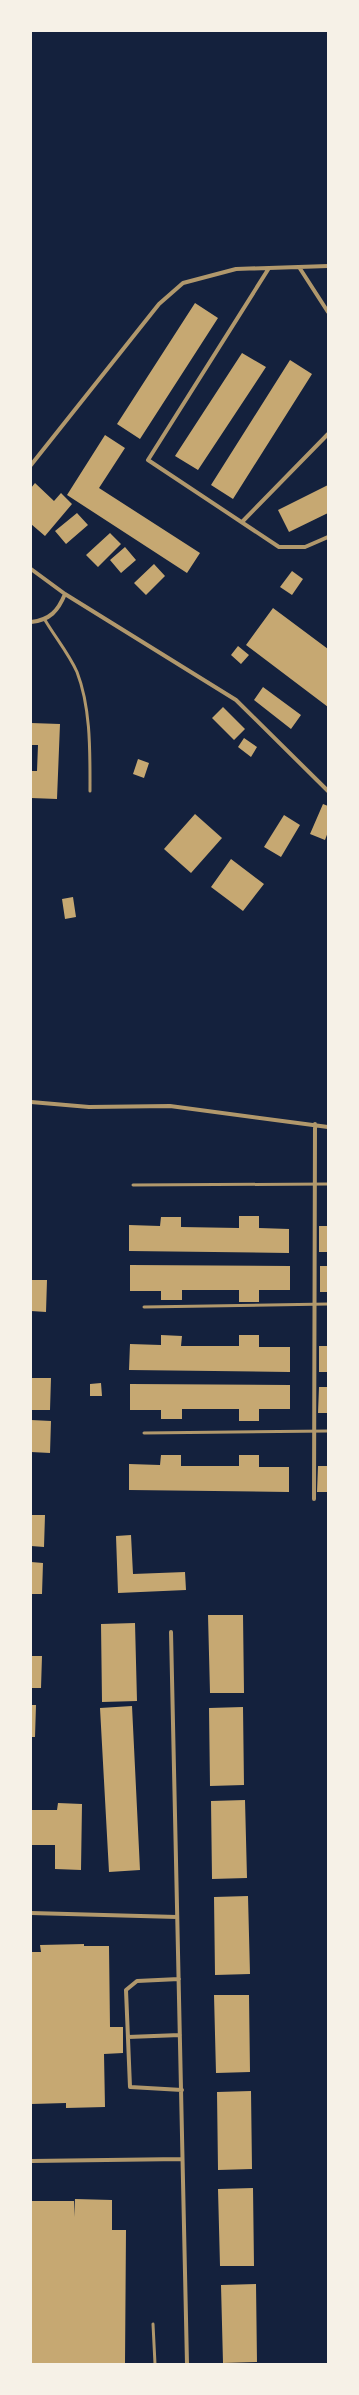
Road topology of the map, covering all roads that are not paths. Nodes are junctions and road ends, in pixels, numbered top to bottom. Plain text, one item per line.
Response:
1 (299, 266) junction
2 (328, 266) edge
3 (269, 268) junction
4 (328, 312) edge
5 (328, 434) edge
6 (31, 465) edge
7 (242, 522) junction
8 (328, 538) edge
9 (31, 569) edge
10 (66, 594) junction
11 (45, 620) junction
12 (31, 622) edge
13 (90, 791) dead end
14 (328, 791) edge
15 (31, 1102) edge
16 (316, 1124) junction
17 (328, 1127) edge
18 (133, 1184) dead end
19 (315, 1184) junction
20 (328, 1184) edge
21 (316, 1304) junction
22 (328, 1304) edge
23 (144, 1307) dead end
24 (315, 1431) junction
25 (328, 1431) edge
26 (144, 1433) dead end
27 (314, 1499) dead end
28 (171, 1632) dead end
29 (31, 1913) edge
30 (177, 1917) junction
31 (179, 1979) junction
32 (180, 2035) junction
33 (128, 2037) junction
34 (182, 2090) junction
35 (182, 2159) junction
36 (31, 2161) edge
37 (153, 2324) dead end
38 (155, 2364) edge
39 (187, 2364) edge

1 - 2 street
1 - 3 street
1 - 4 street
3 - 6 street
3 - 7 street
5 - 7 street
7 - 8 street
9 - 10 street
10 - 11 street
10 - 14 street
11 - 12 street
11 - 13 lane
15 - 16 street
16 - 17 street
16 - 19 street
18 - 19 lane
19 - 20 lane
19 - 21 street
21 - 22 lane
21 - 23 lane
21 - 24 street
24 - 25 lane
24 - 26 lane
24 - 27 street
28 - 30 street
29 - 30 street
30 - 31 street
31 - 32 street
31 - 33 street
32 - 33 street
32 - 34 street
33 - 34 street
34 - 35 street
35 - 36 street
35 - 39 street
37 - 38 lane

